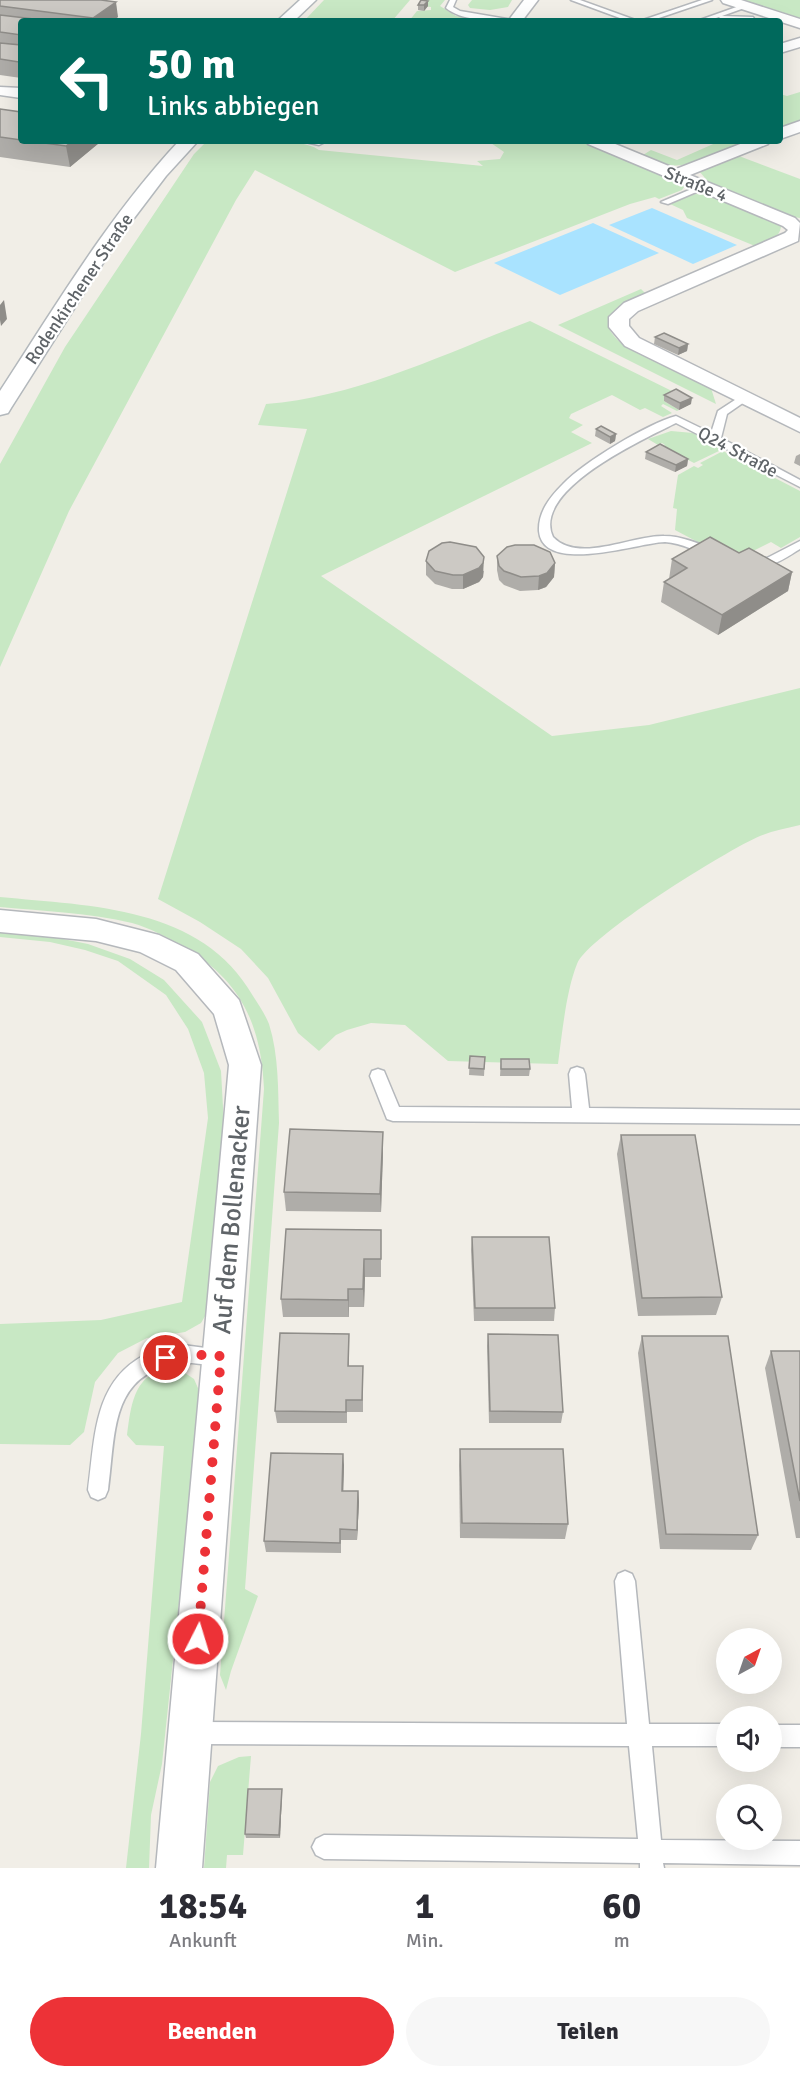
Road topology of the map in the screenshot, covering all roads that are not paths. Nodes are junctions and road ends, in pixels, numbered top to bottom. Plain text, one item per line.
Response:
1 (309, 0) edge
2 (453, 0) edge
3 (531, 0) edge
4 (574, 0) edge
5 (709, 0) edge
6 (728, 0) edge
7 (745, 6) junction
8 (768, 13) junction
9 (288, 18) edge
10 (494, 18) edge
11 (517, 18) edge
12 (626, 18) edge
13 (652, 18) edge
14 (709, 18) edge
15 (754, 18) edge
16 (783, 18) edge
17 (783, 18) edge
18 (800, 24) edge
19 (800, 42) edge
20 (783, 48) edge
21 (0, 91) edge
22 (18, 93) edge
23 (800, 126) edge
24 (783, 133) edge
25 (171, 144) edge
26 (186, 144) edge
27 (601, 144) edge
28 (754, 144) edge
29 (160, 172) junction
30 (676, 175) junction
31 (704, 187) junction
32 (665, 202) dead end
33 (745, 398) junction
34 (0, 408) edge
35 (800, 426) edge
36 (715, 440) junction
37 (800, 484) edge
38 (800, 544) edge
39 (723, 556) edge
40 (744, 560) edge
41 (0, 921) edge
42 (577, 1074) dead end
43 (378, 1076) dead end
44 (581, 1115) junction
45 (800, 1117) edge
46 (221, 1356) junction
47 (98, 1490) dead end
48 (625, 1581) dead end
49 (190, 1733) junction
50 (639, 1733) junction
51 (716, 1735) edge
52 (782, 1736) edge
53 (800, 1736) edge
54 (324, 1847) dead end
55 (800, 1853) edge
56 (651, 1860) edge
57 (179, 1868) edge

1 - 9 main road
2 - 10 lane
3 - 11 street
4 - 12 lane
5 - 13 lane
6 - 7 street
7 - 8 street
7 - 14 lane
8 - 15 lane
8 - 17 street
16 - 18 street
19 - 20 street
21 - 22 street
23 - 24 street
25 - 29 main road, Rodenkirchener Straße
26 - 29 main road, Rodenkirchener Straße
27 - 30 street, Straße 4
28 - 30 street
29 - 34 main road, Rodenkirchener Straße
30 - 31 street, Straße 4
31 - 32 lane
31 - 33 street, Straße 4
33 - 35 street
33 - 36 lane
36 - 37 lane, Q24 Straße
36 - 39 lane, Q24 Straße
38 - 40 lane
41 - 46 street, Auf dem Bollenacker
42 - 44 lane
43 - 44 lane
44 - 45 lane
46 - 47 lane
46 - 49 street, Auf dem Bollenacker
48 - 50 lane
49 - 50 lane
49 - 57 street, Auf dem Bollenacker
50 - 51 lane
50 - 56 lane
52 - 53 lane
54 - 56 lane
55 - 56 lane

